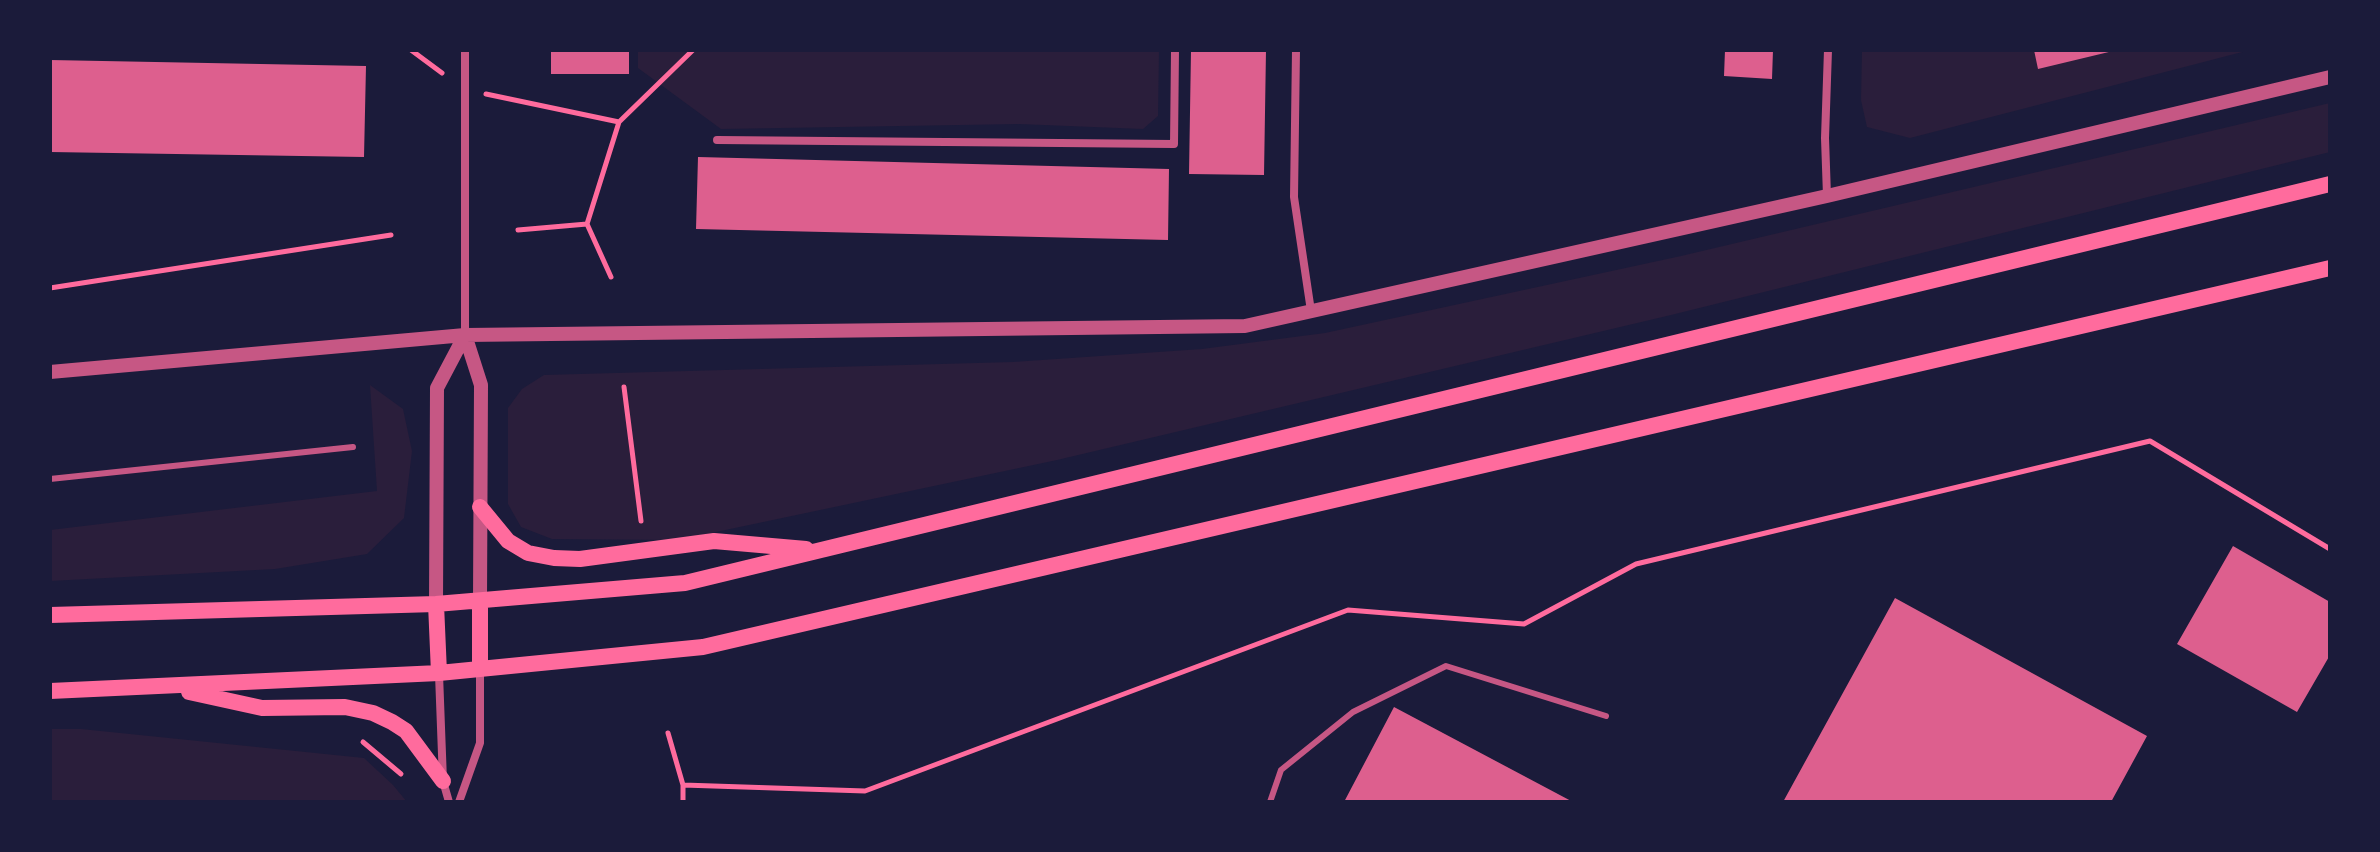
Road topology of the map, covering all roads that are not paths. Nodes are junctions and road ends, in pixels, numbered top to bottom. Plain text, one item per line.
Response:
1 (465, 50) edge
2 (1175, 50) edge
3 (1296, 50) edge
4 (1828, 50) edge
5 (2330, 77) edge
6 (717, 140) dead end
7 (2330, 184) edge
8 (1827, 196) junction
9 (2330, 268) edge
10 (1311, 311) junction
11 (465, 335) junction
12 (50, 372) edge
13 (353, 447) dead end
14 (50, 479) edge
15 (480, 507) junction
16 (820, 550) junction
17 (480, 601) junction
18 (436, 604) junction
19 (50, 615) edge
20 (480, 669) junction
21 (439, 673) junction
22 (168, 687) junction
23 (50, 691) edge
24 (1606, 716) dead end
25 (443, 781) junction
26 (449, 802) edge
27 (459, 802) edge
28 (1270, 802) edge

1 - 11 street
2 - 6 street
3 - 10 street
4 - 8 street
5 - 8 street
7 - 16 main road
8 - 10 street
9 - 20 main road
10 - 11 street
11 - 12 street
11 - 15 street
11 - 18 street
13 - 14 lane
15 - 16 main road
15 - 17 street
16 - 17 main road
17 - 18 main road
17 - 20 main road
18 - 19 main road
18 - 21 main road
20 - 21 main road
20 - 27 street
21 - 22 main road
21 - 25 street
22 - 23 main road
22 - 25 main road
24 - 28 lane
25 - 26 street

